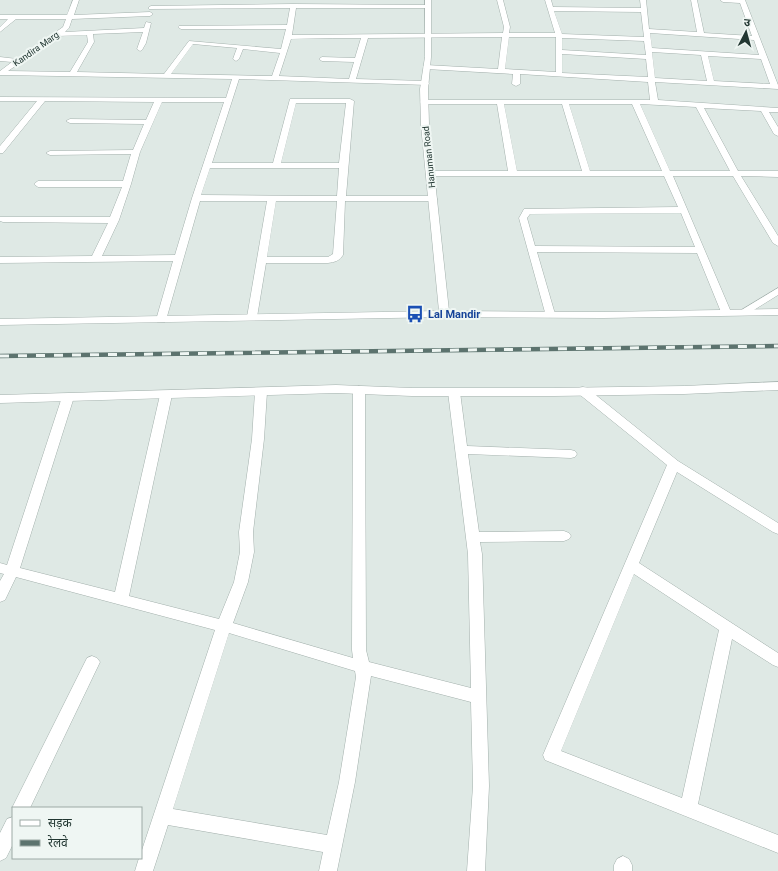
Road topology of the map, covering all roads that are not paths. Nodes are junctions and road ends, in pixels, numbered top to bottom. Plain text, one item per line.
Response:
1 (76, 0) edge
2 (81, 0) edge
3 (153, 0) edge
4 (267, 0) edge
5 (500, 0) edge
6 (548, 0) edge
7 (643, 0) edge
8 (694, 0) edge
9 (723, 0) edge
10 (742, 0) edge
11 (427, 4) edge
12 (293, 6) junction
13 (264, 7) junction
14 (551, 9) junction
15 (644, 10) junction
16 (151, 11) junction
17 (0, 17) edge
18 (14, 17) junction
19 (69, 17) junction
20 (181, 27) dead end
21 (289, 27) junction
22 (0, 30) edge
23 (146, 30) junction
24 (646, 31) junction
25 (90, 32) junction
26 (58, 34) junction
27 (428, 34) junction
28 (701, 34) junction
29 (506, 35) junction
30 (560, 35) junction
31 (365, 36) junction
32 (288, 37) junction
33 (756, 38) junction
34 (647, 39) junction
35 (241, 47) junction
36 (140, 49) dead end
37 (283, 51) junction
38 (559, 52) junction
39 (648, 54) junction
40 (704, 54) junction
41 (762, 57) junction
42 (0, 59) edge
43 (236, 59) dead end
44 (322, 59) dead end
45 (358, 60) junction
46 (19, 61) junction
47 (426, 67) junction
48 (501, 70) junction
49 (517, 72) junction
50 (0, 73) edge
51 (72, 74) junction
52 (559, 74) junction
53 (166, 76) junction
54 (236, 78) junction
55 (275, 79) junction
56 (651, 80) junction
57 (352, 82) junction
58 (425, 83) junction
59 (711, 83) junction
60 (516, 84) dead end
61 (776, 87) edge
62 (0, 99) edge
63 (42, 100) junction
64 (159, 100) junction
65 (228, 100) junction
66 (424, 102) junction
67 (500, 102) junction
68 (565, 102) junction
69 (635, 102) junction
70 (654, 102) junction
71 (698, 104) junction
72 (764, 110) junction
73 (778, 110) edge
74 (70, 121) dead end
75 (149, 122) junction
76 (778, 134) edge
77 (0, 140) edge
78 (9, 140) junction
79 (0, 151) edge
80 (50, 152) dead end
81 (136, 152) junction
82 (207, 165) junction
83 (276, 166) junction
84 (343, 166) junction
85 (587, 173) junction
86 (735, 173) junction
87 (430, 174) junction
88 (513, 174) junction
89 (667, 174) junction
90 (778, 174) edge
91 (38, 184) dead end
92 (127, 184) junction
93 (196, 198) junction
94 (272, 198) junction
95 (342, 199) junction
96 (433, 199) junction
97 (684, 210) junction
98 (3, 219) dead end
99 (114, 220) junction
100 (778, 243) edge
101 (531, 249) junction
102 (701, 250) junction
103 (96, 258) junction
104 (179, 258) junction
105 (0, 260) edge
106 (262, 260) junction
107 (778, 290) edge
108 (726, 312) junction
109 (745, 312) junction
110 (778, 312) edge
111 (444, 314) junction
112 (550, 314) junction
113 (252, 317) junction
114 (162, 320) junction
115 (0, 322) edge
116 (778, 386) edge
117 (359, 390) junction
118 (583, 391) junction
119 (261, 392) junction
120 (454, 392) junction
121 (166, 395) junction
122 (68, 397) junction
123 (0, 399) edge
124 (461, 450) junction
125 (571, 454) dead end
126 (674, 464) junction
127 (778, 529) edge
128 (564, 536) dead end
129 (472, 537) junction
130 (631, 564) junction
131 (6, 570) edge
132 (0, 596) edge
133 (121, 599) junction
134 (224, 626) junction
135 (727, 628) junction
136 (778, 661) edge
137 (92, 662) dead end
138 (362, 667) junction
139 (478, 697) junction
140 (21, 807) edge
141 (688, 809) junction
142 (163, 816) junction
143 (12, 827) edge
144 (778, 844) edge
145 (334, 845) junction
146 (0, 852) edge
147 (144, 871) edge
148 (328, 871) edge
149 (476, 871) edge

1 - 2 street
1 - 19 street, Kandira Marg
3 - 16 street
4 - 13 street
5 - 29 street
6 - 14 street
7 - 15 street
8 - 28 street
9 - 10 street
10 - 33 street
11 - 12 street
11 - 27 street, Hanuman Road
12 - 13 street
12 - 21 street
13 - 16 street
14 - 15 street
14 - 30 street
15 - 24 street
16 - 19 street
16 - 23 street
17 - 18 street
18 - 19 street
18 - 22 street
19 - 26 street, Kandira Marg
20 - 21 street
21 - 32 street
23 - 25 street
23 - 36 street
24 - 28 street
24 - 34 street
25 - 26 street
25 - 51 street
26 - 46 street, Kandira Marg
27 - 29 street
27 - 31 street
27 - 47 street, Hanuman Road
28 - 33 street
29 - 30 street
29 - 48 street
30 - 34 street
30 - 38 street
31 - 32 street
31 - 45 street
32 - 37 street
33 - 41 street
34 - 39 street
35 - 37 street
35 - 43 street
35 - 53 street
37 - 55 street
38 - 39 street
38 - 52 street
39 - 40 street
39 - 56 street
40 - 41 street
40 - 59 street
41 - 61 street
42 - 46 street
44 - 45 street
45 - 57 street
46 - 50 street, Kandira Marg
47 - 48 street
47 - 58 street, Hanuman Road
48 - 49 street
49 - 52 street
49 - 60 street
50 - 51 street
51 - 53 street
52 - 56 street
53 - 54 street
54 - 55 street
54 - 65 street
55 - 57 street
56 - 59 street
56 - 70 street
57 - 58 street
58 - 66 street, Hanuman Road
59 - 61 street
62 - 63 street
63 - 64 street
63 - 78 street
64 - 65 street
64 - 75 street
65 - 82 street
66 - 67 street
66 - 87 street, Hanuman Road
67 - 68 street
67 - 88 street
68 - 69 street
68 - 85 street
69 - 70 street
69 - 89 street
70 - 71 street
71 - 72 street
71 - 86 street
72 - 73 street
72 - 76 street
74 - 75 street
75 - 81 street
77 - 78 street
78 - 79 street
80 - 81 street
81 - 92 street
82 - 83 street
82 - 93 street
83 - 84 street
83 - 84 street
84 - 95 street
85 - 88 street
85 - 89 street
86 - 89 street
86 - 90 street
86 - 100 street
87 - 88 street
87 - 96 street, Hanuman Road
89 - 97 street
91 - 92 street
92 - 99 street
93 - 94 street
93 - 104 street
94 - 95 street
94 - 106 street
95 - 96 street
95 - 106 street
96 - 111 street, Hanuman Road
97 - 101 street
97 - 102 street
98 - 99 street
99 - 103 street
101 - 102 street
101 - 112 street
102 - 108 street
103 - 104 street
103 - 105 street
104 - 114 street
106 - 113 street
107 - 109 street
108 - 109 street
108 - 112 street
109 - 110 street
111 - 112 street
111 - 113 street
113 - 114 street
114 - 115 street
116 - 118 street
117 - 119 street
117 - 120 street
117 - 138 street
118 - 120 street
118 - 126 street
119 - 121 street
119 - 134 street
120 - 124 street
121 - 122 street
121 - 133 street
122 - 123 street
122 - 131 street
124 - 125 street
124 - 129 street
126 - 127 street
126 - 130 street
128 - 129 street
129 - 139 street
130 - 135 street
130 - 141 street
131 - 132 street
131 - 133 street
133 - 134 street
134 - 138 street
134 - 142 street
135 - 136 street
135 - 141 street
137 - 140 street
138 - 139 street
138 - 145 street
139 - 149 street
141 - 144 street
142 - 145 street
142 - 147 street
143 - 146 street
145 - 148 street

